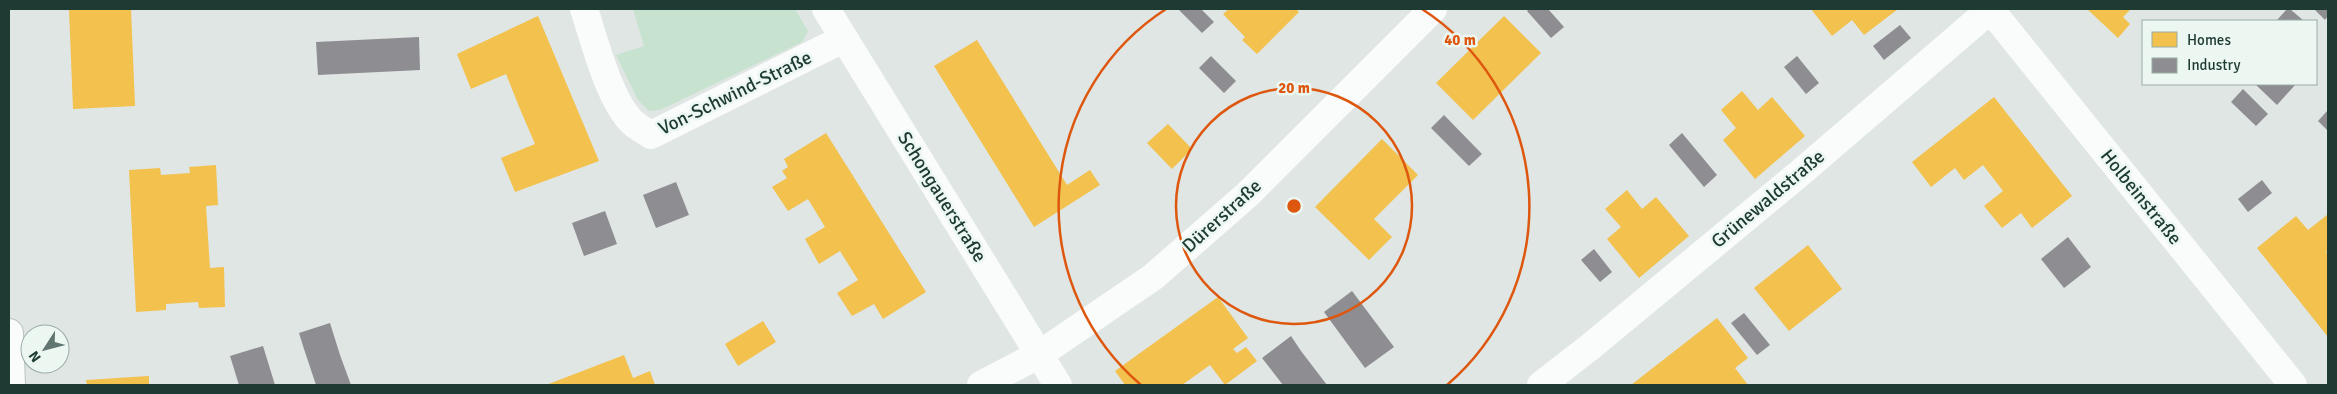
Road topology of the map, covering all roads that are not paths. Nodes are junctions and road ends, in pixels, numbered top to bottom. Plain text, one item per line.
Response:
1 (584, 9) edge
2 (826, 9) edge
3 (1433, 9) edge
4 (1990, 9) edge
5 (843, 39) junction
6 (9, 333) edge
7 (1040, 354) junction
8 (11, 385) edge
9 (981, 385) edge
10 (1058, 385) edge
11 (1541, 385) edge
12 (2293, 385) edge

1 - 5 street, Von-Schwind-Straße
2 - 5 street, Schongauerstraße
3 - 7 street, Dürerstraße
4 - 11 street, Grünewaldstraße
4 - 12 street, Holbeinstraße
5 - 7 street, Schongauerstraße
6 - 8 street
7 - 9 street, Dürerstraße
7 - 10 street, Schongauerstraße

